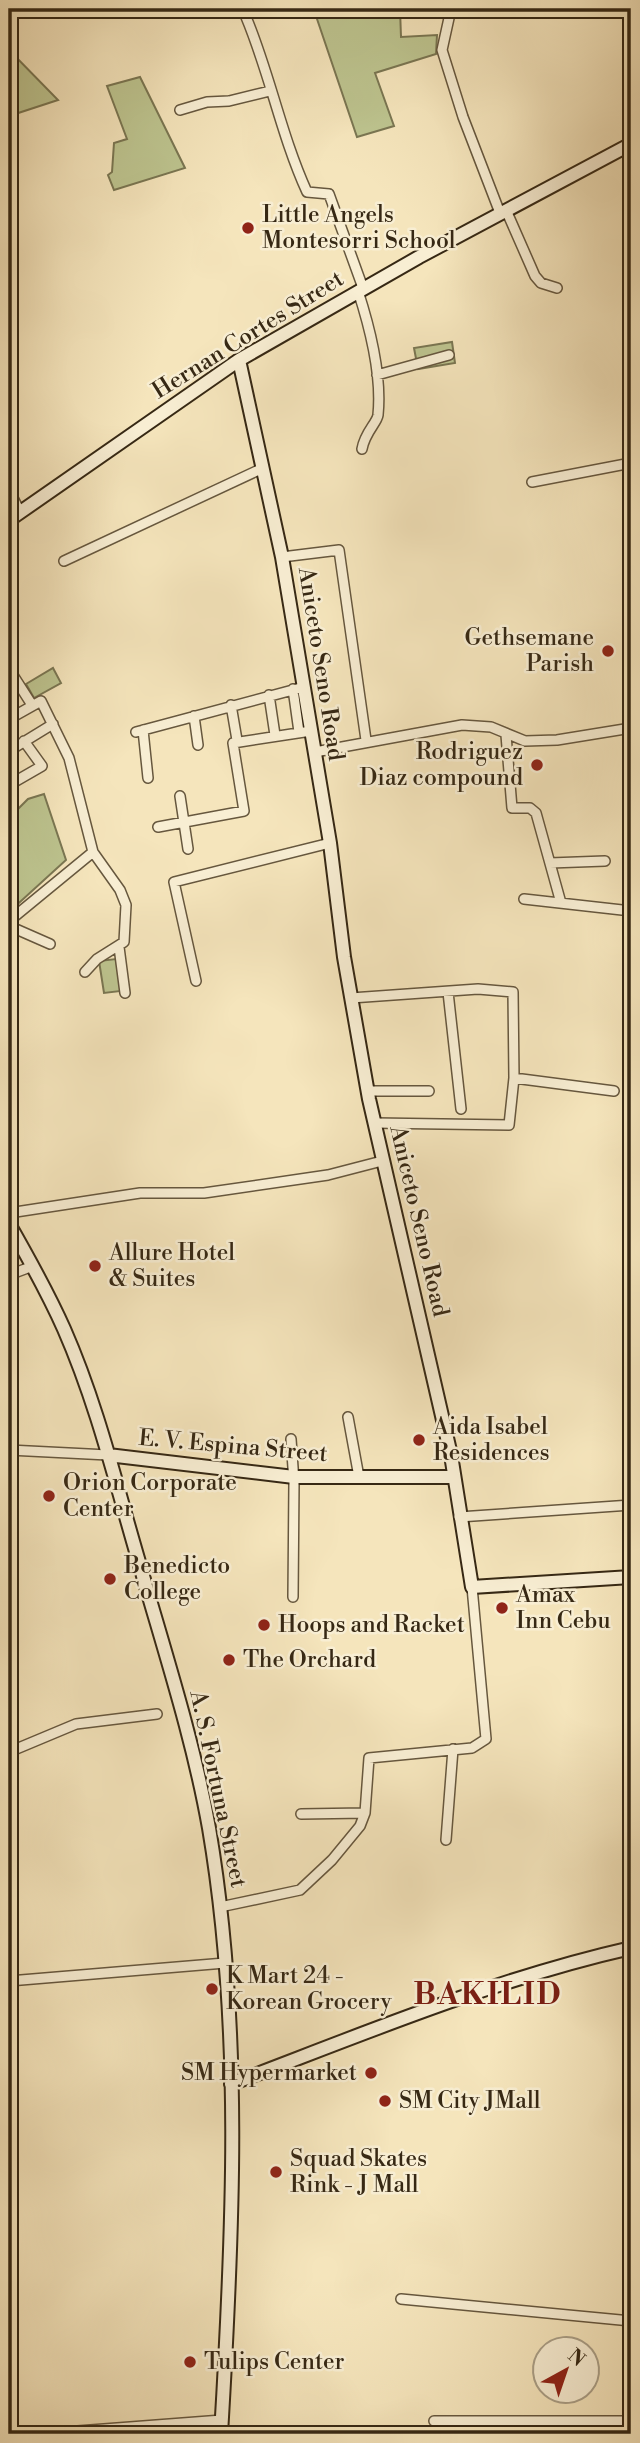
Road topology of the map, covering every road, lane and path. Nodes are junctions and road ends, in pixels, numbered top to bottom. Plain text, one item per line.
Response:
1 (451, 9) edge
2 (246, 17) dead end
3 (271, 91) junction
4 (180, 110) dead end
5 (631, 144) edge
6 (503, 212) junction
7 (557, 288) dead end
8 (361, 290) junction
9 (449, 355) dead end
10 (239, 360) junction
11 (377, 375) junction
12 (362, 449) dead end
13 (631, 463) edge
14 (263, 468) junction
15 (532, 482) dead end
16 (9, 491) edge
17 (20, 512) junction
18 (9, 520) edge
19 (282, 557) junction
20 (64, 561) dead end
21 (9, 669) edge
22 (13, 685) edge
23 (298, 688) junction
24 (269, 695) junction
25 (32, 705) junction
26 (231, 705) junction
27 (194, 716) junction
28 (9, 719) edge
29 (53, 724) junction
30 (631, 728) edge
31 (305, 732) junction
32 (275, 735) dead end
33 (506, 735) junction
34 (237, 740) dead end
35 (366, 740) junction
36 (24, 741) junction
37 (198, 745) dead end
38 (9, 751) edge
39 (315, 752) junction
40 (148, 778) dead end
41 (9, 785) edge
42 (180, 796) dead end
43 (184, 821) junction
44 (158, 827) dead end
45 (330, 844) junction
46 (188, 849) dead end
47 (93, 852) junction
48 (605, 861) dead end
49 (550, 863) junction
50 (524, 899) dead end
51 (561, 903) junction
52 (631, 911) edge
53 (9, 924) edge
54 (50, 944) dead end
55 (119, 947) junction
56 (85, 972) dead end
57 (197, 981) dead end
58 (448, 992) junction
59 (125, 993) dead end
60 (351, 998) junction
61 (514, 1078) junction
62 (369, 1091) junction
63 (429, 1091) dead end
64 (614, 1091) dead end
65 (461, 1109) dead end
66 (374, 1123) junction
67 (382, 1161) junction
68 (9, 1213) edge
69 (9, 1224) edge
70 (33, 1266) junction
71 (9, 1275) edge
72 (348, 1417) dead end
73 (291, 1438) dead end
74 (9, 1450) edge
75 (108, 1455) junction
76 (294, 1477) junction
77 (359, 1477) junction
78 (453, 1477) junction
79 (631, 1505) edge
80 (459, 1517) junction
81 (631, 1577) edge
82 (472, 1587) junction
83 (293, 1597) dead end
84 (157, 1714) dead end
85 (453, 1749) junction
86 (9, 1752) edge
87 (300, 1814) dead end
88 (366, 1814) junction
89 (446, 1840) dead end
90 (220, 1907) junction
91 (631, 1948) edge
92 (225, 1963) junction
93 (9, 1981) edge
94 (231, 2084) junction
95 (401, 2299) dead end
96 (631, 2321) edge
97 (222, 2420) junction
98 (434, 2421) dead end
99 (631, 2421) edge
100 (125, 2430) edge
101 (38, 2434) edge
102 (221, 2434) edge

1 - 6 street
2 - 3 street
3 - 4 street
3 - 8 street
5 - 6 street, Hernan Cortes Street
6 - 7 street
6 - 8 street, Hernan Cortes Street
8 - 10 street, Hernan Cortes Street
8 - 11 street
9 - 11 street
10 - 14 street, Aniceto Seno Road
10 - 17 street, Hernan Cortes Street
11 - 12 street
13 - 15 street
14 - 19 street, Aniceto Seno Road
14 - 20 street
16 - 17 street
17 - 18 street, Hernan Cortes Street
19 - 23 street, Aniceto Seno Road
19 - 35 street
21 - 22 street
22 - 25 street
23 - 24 street
23 - 31 street, Aniceto Seno Road
24 - 26 street
24 - 32 street
25 - 28 street
25 - 29 street
26 - 27 street
26 - 34 street
27 - 37 street
27 - 40 street
29 - 36 street
29 - 47 street
30 - 33 street
31 - 39 street, Aniceto Seno Road
31 - 43 street
33 - 35 street
33 - 49 street
35 - 39 street
36 - 38 street
36 - 41 street
39 - 45 street, Aniceto Seno Road
42 - 43 street
43 - 44 street
43 - 46 street
45 - 57 street
45 - 60 street, Aniceto Seno Road
47 - 53 street
47 - 55 street
48 - 49 street
49 - 51 street
50 - 51 street
51 - 52 street
53 - 54 street
55 - 56 street
55 - 59 street
58 - 60 street
58 - 61 street
58 - 65 street
60 - 62 street, Aniceto Seno Road
61 - 64 street
61 - 66 street
62 - 63 street
62 - 66 street, Aniceto Seno Road
66 - 67 street, Aniceto Seno Road
67 - 68 street
67 - 78 street, Aniceto Seno Road
69 - 70 street, A. S. Fortuna Street
70 - 71 street
70 - 75 street, A. S. Fortuna Street
72 - 77 street
73 - 76 street
74 - 75 street, E. V. Espina Street
75 - 76 street, E. V. Espina Street
75 - 90 street, A. S. Fortuna Street
76 - 77 street, E. V. Espina Street
76 - 83 street
77 - 78 street, E. V. Espina Street
78 - 80 street, Aniceto Seno Road
79 - 80 street
80 - 82 street, Aniceto Seno Road
81 - 82 street
82 - 85 street, Aniceto Seno Road
84 - 86 street
85 - 88 street, Aniceto Seno Road
85 - 89 street
87 - 88 street
88 - 90 street
90 - 92 street, A. S. Fortuna Street
91 - 94 street
92 - 93 street
92 - 94 street, A. S. Fortuna Street
94 - 97 street, A. S. Fortuna Street
95 - 96 street
97 - 100 street
97 - 102 street, A. S. Fortuna Street
98 - 99 street
100 - 101 street

